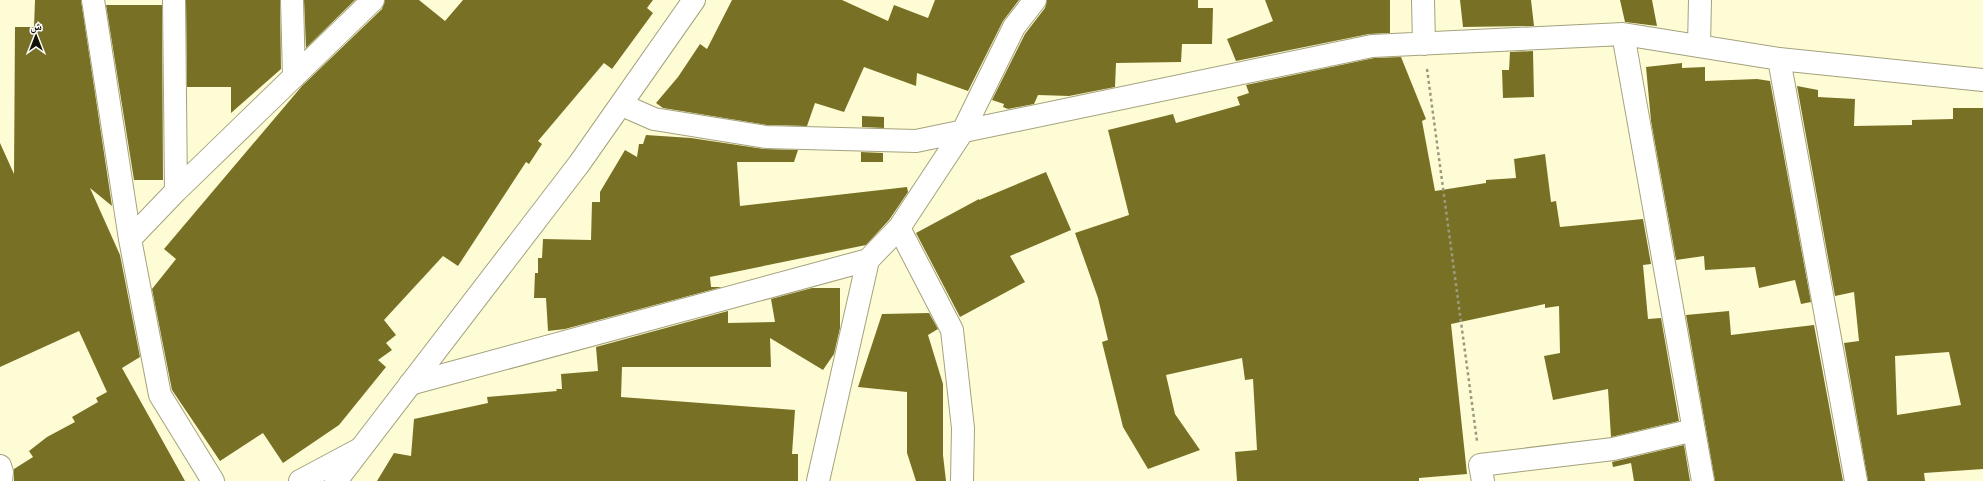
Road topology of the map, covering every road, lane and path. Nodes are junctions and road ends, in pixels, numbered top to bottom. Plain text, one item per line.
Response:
1 (93, 0) edge
2 (174, 0) edge
3 (292, 0) edge
4 (694, 0) edge
5 (1034, 0) edge
6 (1423, 0) edge
7 (1700, 0) edge
8 (371, 1) edge
9 (1623, 34) junction
10 (1424, 44) junction
11 (1699, 46) junction
12 (1779, 59) junction
13 (294, 77) junction
14 (1983, 80) edge
15 (622, 106) junction
16 (963, 131) junction
17 (176, 191) junction
18 (899, 228) junction
19 (130, 239) junction
20 (868, 260) junction
21 (410, 384) junction
22 (1694, 430) junction
23 (360, 449) junction
24 (1481, 473) edge
25 (213, 481) edge
26 (300, 481) edge
27 (336, 481) edge
28 (818, 481) edge
29 (962, 481) edge
30 (1703, 481) edge
31 (1856, 481) edge

1 - 19 street
2 - 17 street
3 - 13 street
4 - 15 street
5 - 16 street
6 - 10 street
7 - 11 street
8 - 13 street
9 - 10 street
9 - 11 street
9 - 22 street
10 - 16 street
10 - 24 path
11 - 12 street
12 - 14 street
12 - 31 street
13 - 17 street
15 - 16 street
15 - 21 street
16 - 18 street
17 - 19 street
18 - 20 street
18 - 29 street
19 - 25 street
20 - 21 street
20 - 28 street
21 - 23 street
22 - 24 street
22 - 30 street
23 - 26 street
23 - 27 street

